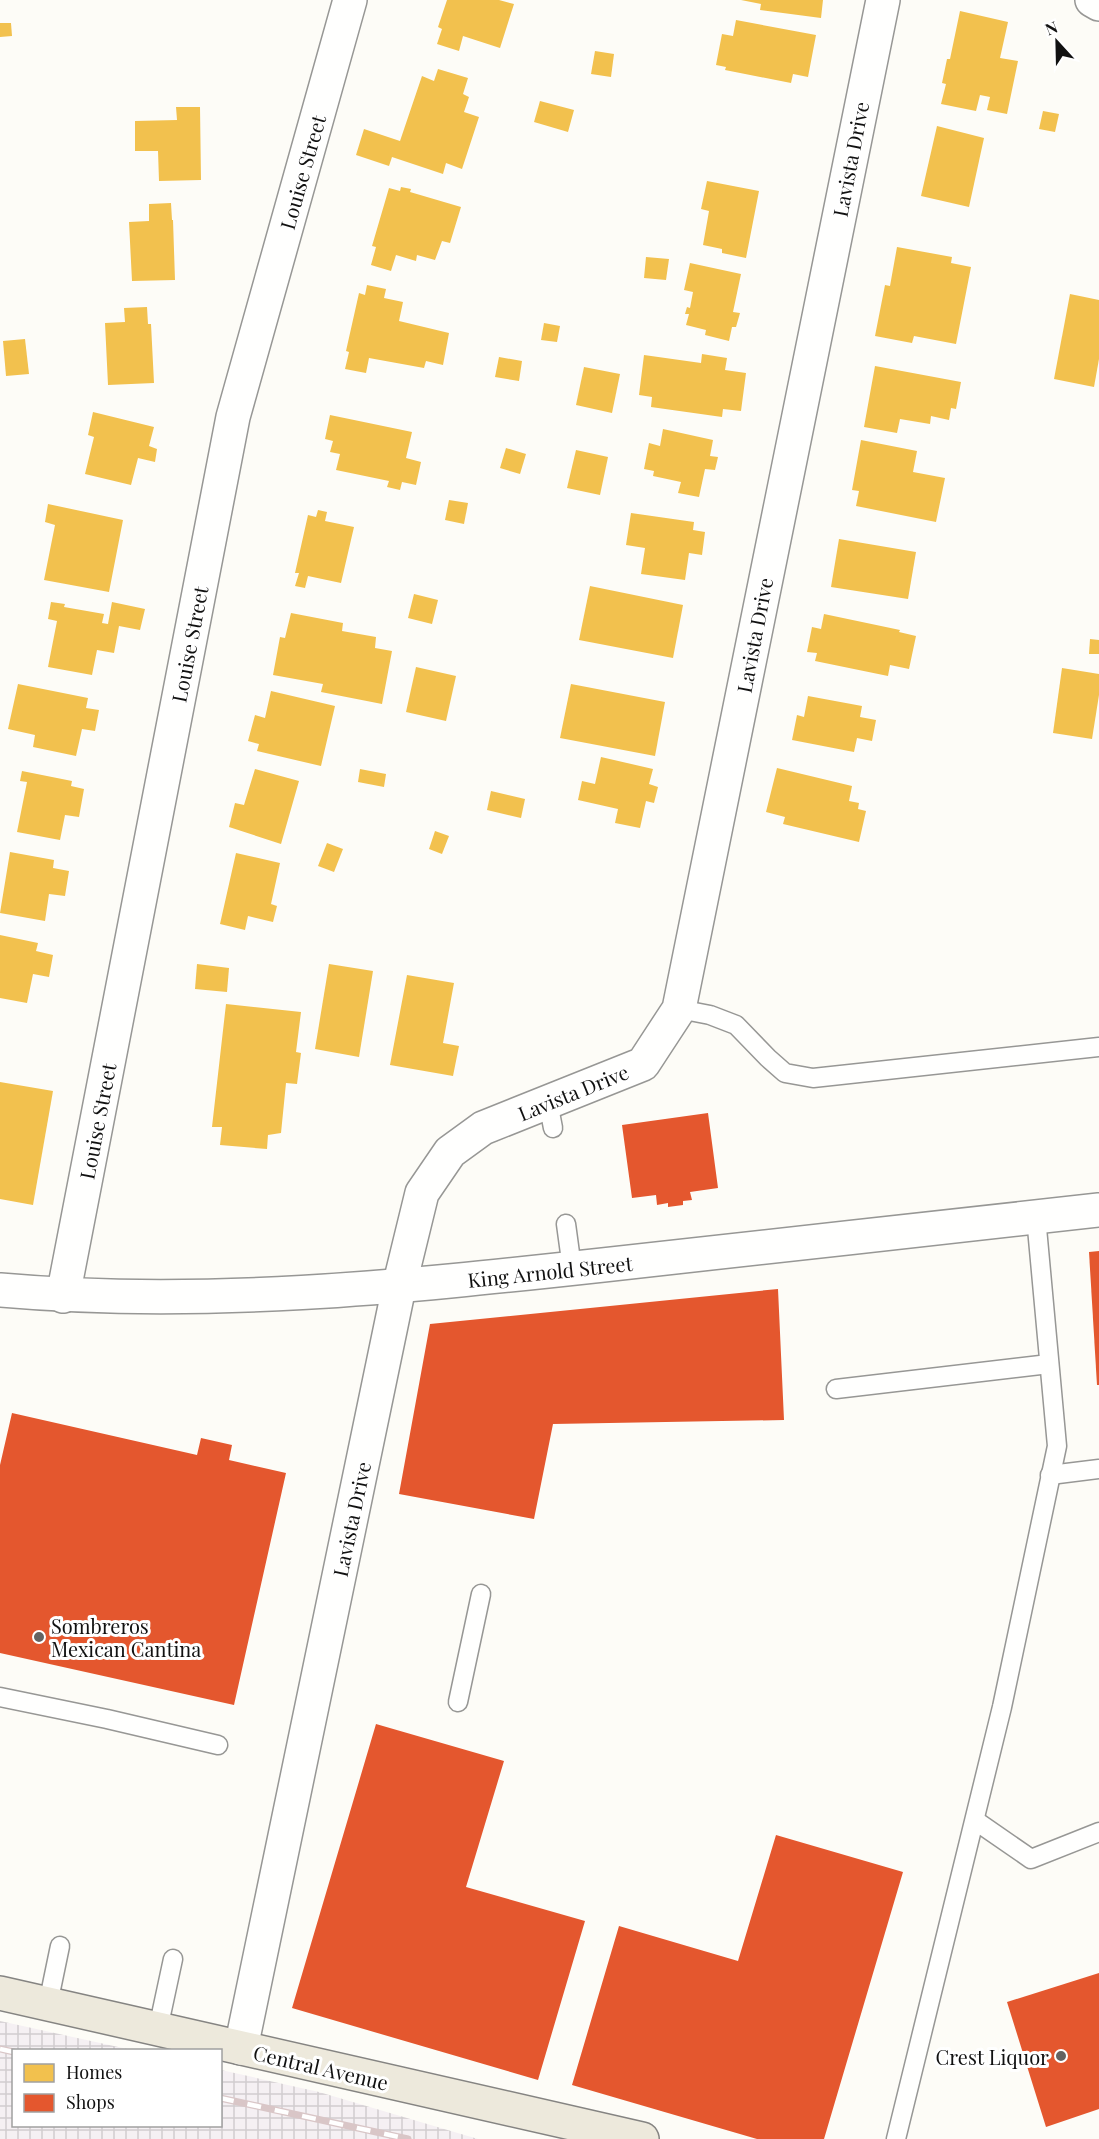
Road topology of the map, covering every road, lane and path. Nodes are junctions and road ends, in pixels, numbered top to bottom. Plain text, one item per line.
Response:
1 (350, 0) edge
2 (882, 0) edge
3 (1092, 0) edge
4 (1099, 4) edge
5 (679, 1009) junction
6 (1099, 1047) edge
7 (1099, 1210) edge
8 (1036, 1217) junction
9 (566, 1224) dead end
10 (572, 1268) junction
11 (399, 1287) junction
12 (0, 1290) edge
13 (63, 1296) junction
14 (1049, 1364) junction
15 (836, 1389) dead end
16 (1099, 1469) edge
17 (1050, 1475) junction
18 (481, 1594) dead end
19 (0, 1697) edge
20 (458, 1702) dead end
21 (218, 1745) dead end
22 (976, 1821) junction
23 (1099, 1832) edge
24 (60, 1946) dead end
25 (173, 1959) dead end
26 (0, 1993) edge
27 (48, 2004) junction
28 (158, 2029) junction
29 (241, 2049) junction
30 (642, 2139) edge
31 (896, 2139) edge

1 - 13 street, Louise Street
2 - 5 street, Lavista Drive
3 - 4 street
5 - 6 lane
5 - 11 street, Lavista Drive
7 - 8 street, King Arnold Street
8 - 10 street, King Arnold Street
8 - 14 lane
9 - 10 lane
10 - 11 street, King Arnold Street
11 - 13 street, King Arnold Street
11 - 29 street, Lavista Drive
12 - 13 street, King Arnold Street
14 - 15 lane
14 - 17 lane
16 - 17 lane
17 - 22 lane
18 - 20 lane
19 - 21 lane
22 - 23 lane
22 - 31 lane
24 - 27 lane
25 - 28 lane
26 - 27 main road, Central Avenue
27 - 28 main road, Central Avenue
28 - 29 main road, Central Avenue
29 - 30 main road, Central Avenue

